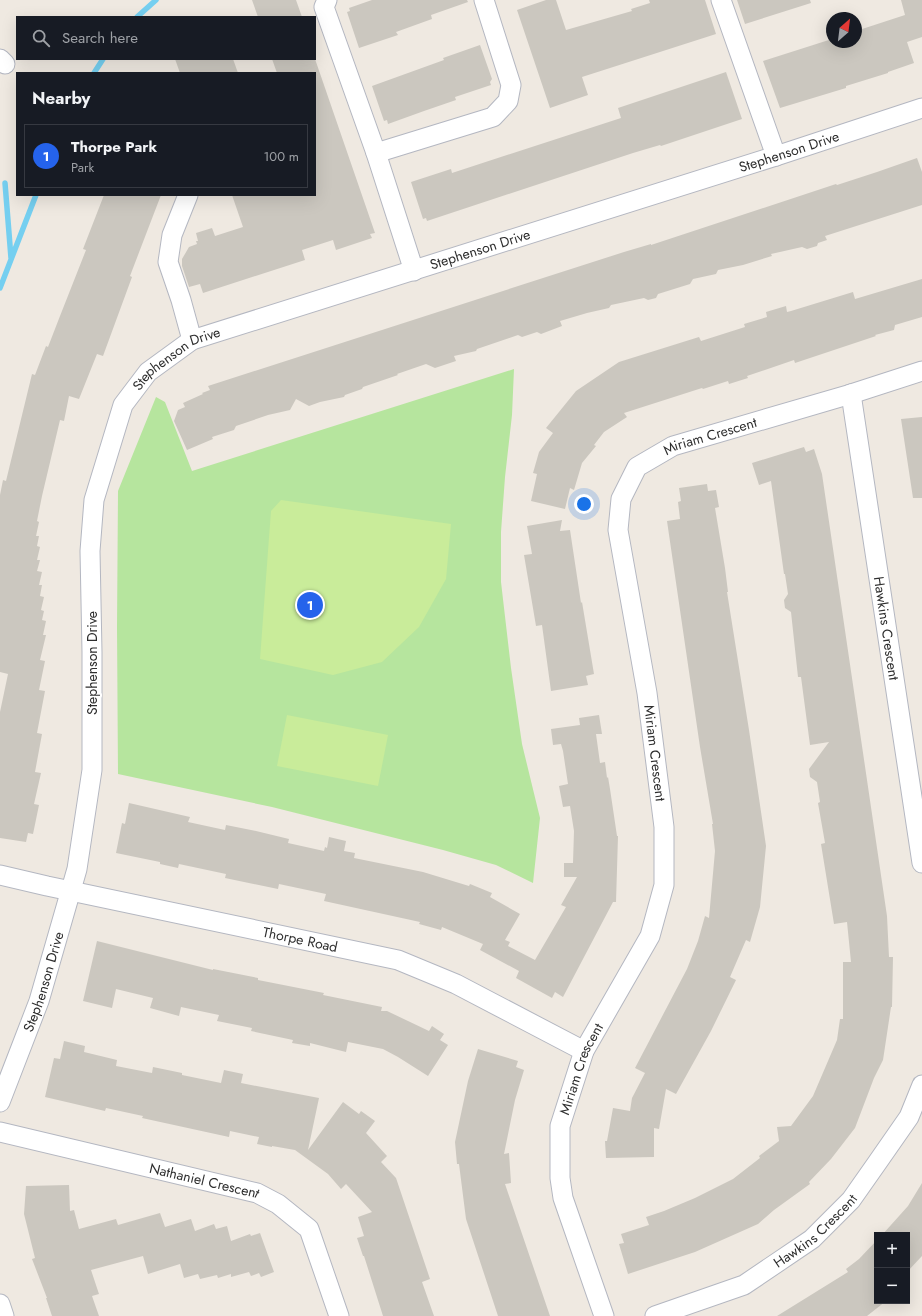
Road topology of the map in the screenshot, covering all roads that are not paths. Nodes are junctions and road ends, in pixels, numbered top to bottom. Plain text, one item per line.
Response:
1 (327, 0) edge
2 (484, 0) edge
3 (720, 0) edge
4 (922, 108) edge
5 (376, 153) junction
6 (776, 156) junction
7 (188, 196) edge
8 (414, 271) junction
9 (192, 340) junction
10 (922, 371) edge
11 (851, 394) junction
12 (922, 863) edge
13 (0, 875) edge
14 (70, 891) junction
15 (584, 1051) junction
16 (922, 1085) edge
17 (0, 1102) edge
18 (0, 1132) edge
19 (0, 1304) edge
20 (4, 1316) edge
21 (339, 1316) edge
22 (604, 1316) edge
23 (655, 1316) edge

1 - 5 street
2 - 5 street
3 - 6 street
4 - 6 street, Stephenson Drive
5 - 8 street
6 - 8 street, Stephenson Drive
7 - 9 street
8 - 9 street, Stephenson Drive
9 - 14 street, Stephenson Drive
10 - 11 street, Miriam Crescent
11 - 12 street, Hawkins Crescent
11 - 15 street, Miriam Crescent
13 - 14 street, Thorpe Road
14 - 15 street, Thorpe Road
14 - 17 street, Stephenson Drive
15 - 22 street, Miriam Crescent
16 - 23 street, Hawkins Crescent
18 - 21 street, Nathaniel Crescent
19 - 20 street

